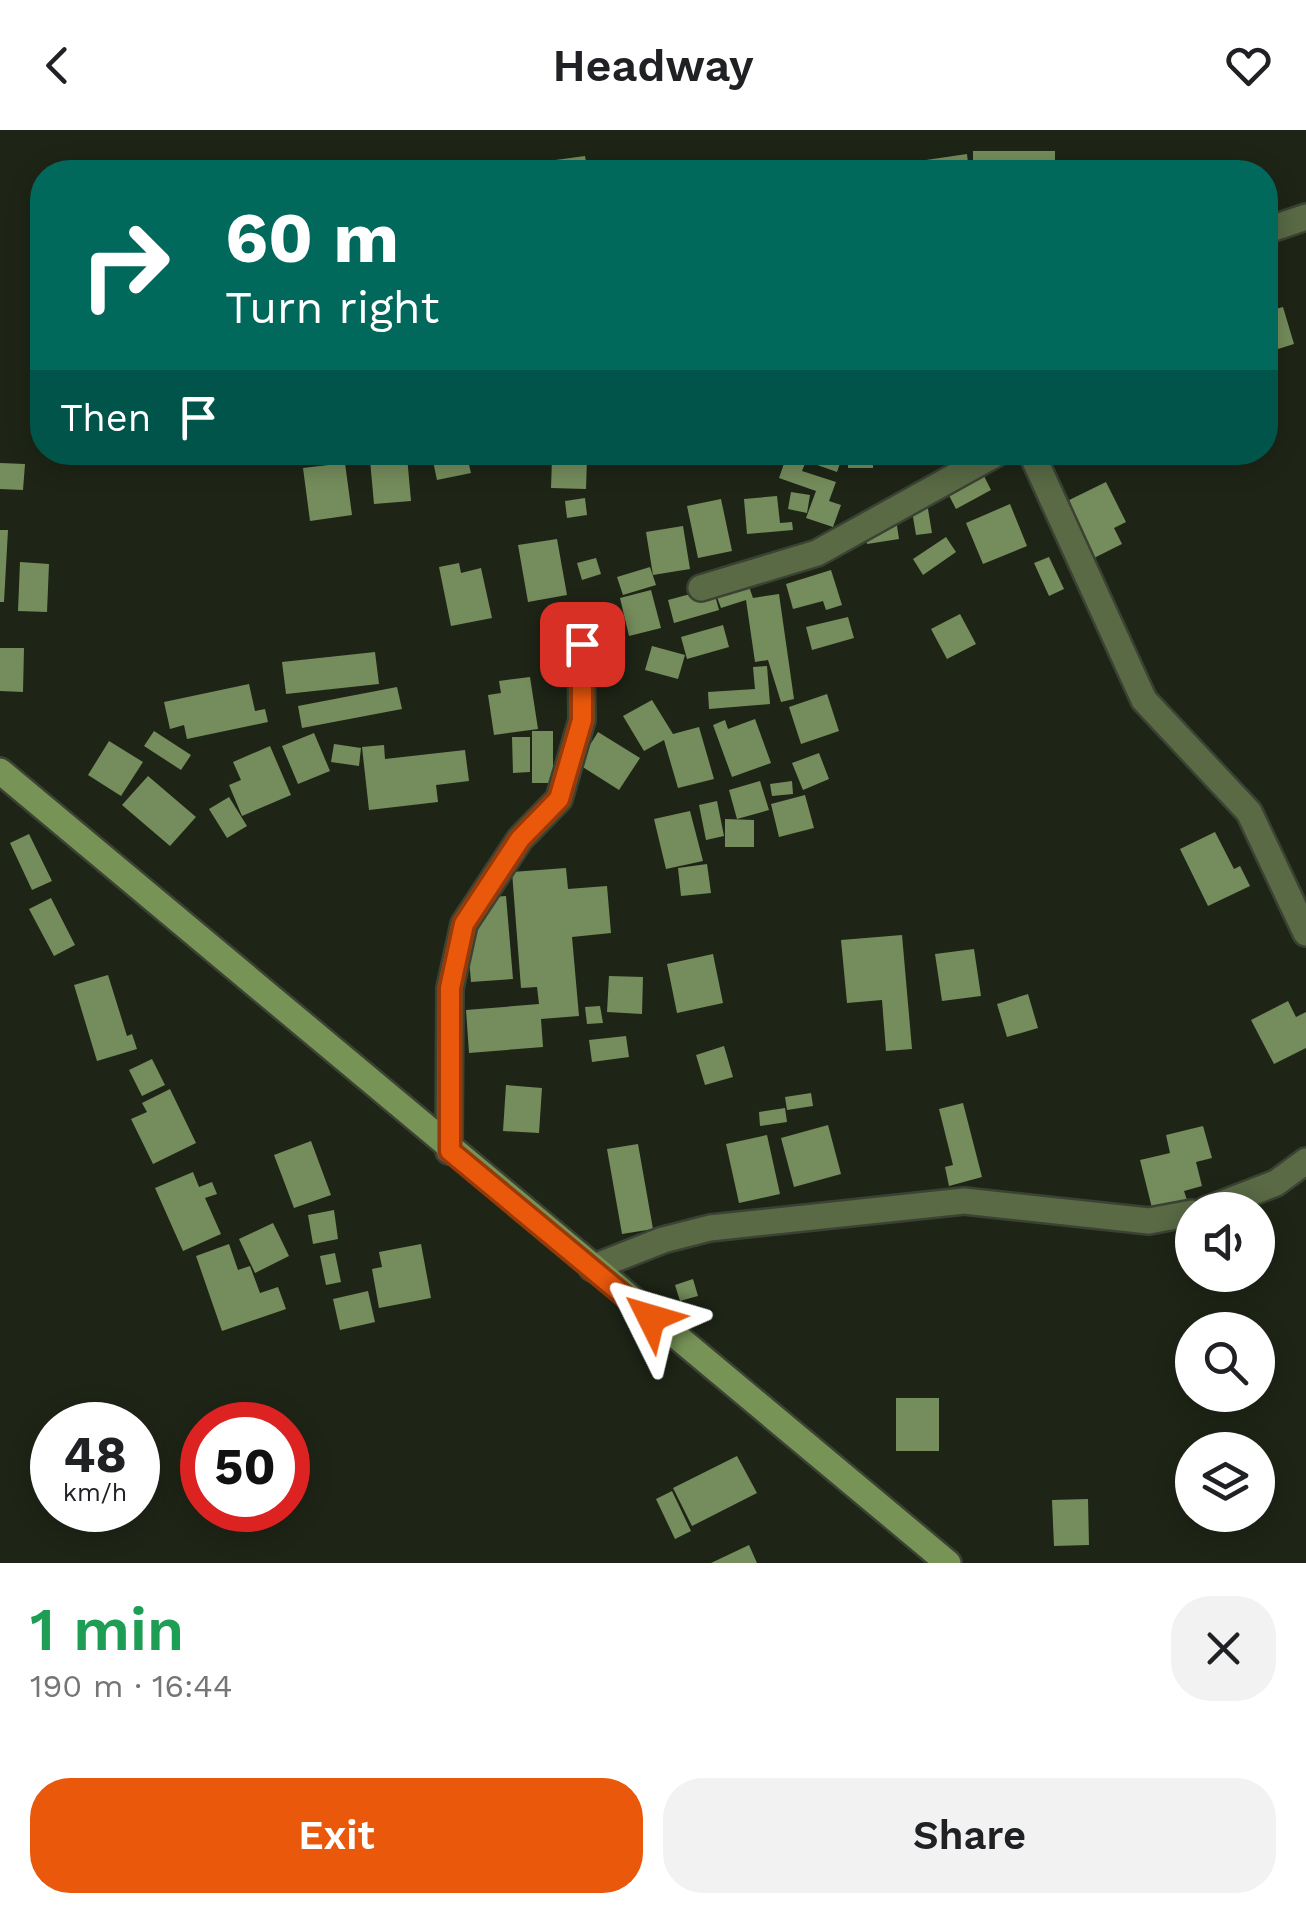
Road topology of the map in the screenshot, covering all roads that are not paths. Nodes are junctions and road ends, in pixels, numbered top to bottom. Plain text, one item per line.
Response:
1 (1306, 217) edge
2 (1278, 226) edge
3 (975, 465) edge
4 (1037, 465) edge
5 (700, 588) dead end
6 (582, 644) dead end
7 (0, 771) edge
8 (1306, 933) edge
9 (450, 1151) junction
10 (1306, 1161) edge
11 (1254, 1192) edge
12 (1175, 1216) edge
13 (592, 1268) junction
14 (948, 1563) edge

1 - 2 street
3 - 5 street
4 - 8 street
6 - 9 street
7 - 9 main road
9 - 13 main road
10 - 11 street
12 - 13 street
13 - 14 main road

